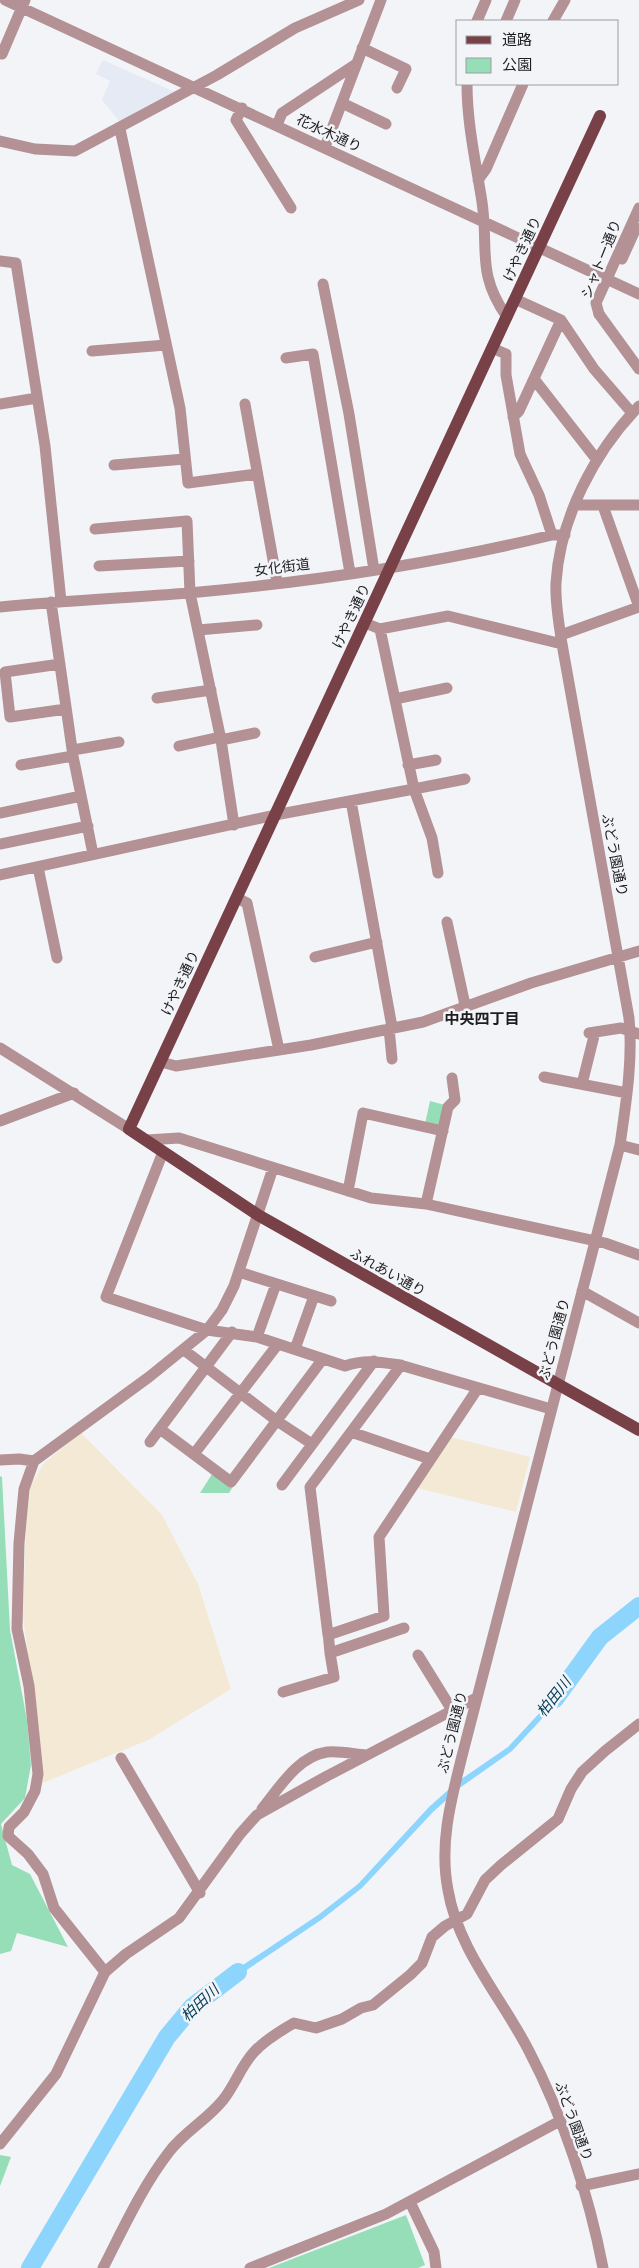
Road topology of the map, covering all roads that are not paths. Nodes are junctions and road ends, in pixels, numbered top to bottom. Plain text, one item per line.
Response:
1 (6, 0) edge
2 (359, 0) edge
3 (381, 0) edge
4 (486, 0) edge
5 (515, 0) edge
6 (565, 0) edge
7 (24, 4) edge
8 (477, 20) edge
9 (506, 20) edge
10 (554, 20) edge
11 (362, 48) junction
12 (0, 53) edge
13 (356, 64) junction
14 (467, 85) edge
15 (523, 85) edge
16 (195, 86) junction
17 (397, 88) dead end
18 (342, 102) junction
19 (242, 108) junction
20 (600, 116) dead end
21 (386, 124) dead end
22 (277, 125) junction
23 (120, 129) junction
24 (0, 141) edge
25 (325, 147) junction
26 (478, 180) junction
27 (291, 208) dead end
28 (639, 208) edge
29 (483, 222) junction
30 (639, 229) edge
31 (539, 248) junction
32 (0, 260) edge
33 (612, 281) junction
34 (323, 284) dead end
35 (639, 294) edge
36 (515, 299) junction
37 (507, 317) junction
38 (561, 320) junction
39 (166, 344) junction
40 (492, 348) junction
41 (92, 351) dead end
42 (286, 358) dead end
43 (639, 369) edge
44 (534, 379) junction
45 (37, 398) junction
46 (0, 404) edge
47 (245, 404) dead end
48 (636, 409) edge
49 (514, 417) junction
50 (185, 460) junction
51 (597, 460) junction
52 (114, 465) dead end
53 (256, 474) junction
54 (575, 505) junction
55 (639, 505) edge
56 (603, 506) junction
57 (94, 529) dead end
58 (552, 535) junction
59 (565, 535) junction
60 (189, 561) junction
61 (99, 566) dead end
62 (390, 567) junction
63 (374, 570) junction
64 (350, 573) junction
65 (277, 582) junction
66 (190, 593) junction
67 (56, 602) junction
68 (0, 606) edge
69 (639, 607) edge
70 (364, 623) junction
71 (257, 624) dead end
72 (198, 630) junction
73 (380, 630) junction
74 (562, 639) junction
75 (60, 664) junction
76 (447, 688) dead end
77 (210, 690) junction
78 (157, 698) dead end
79 (395, 699) junction
80 (66, 708) junction
81 (10, 717) junction
82 (0, 723) edge
83 (255, 734) dead end
84 (221, 739) junction
85 (119, 742) dead end
86 (179, 746) dead end
87 (73, 753) junction
88 (436, 760) dead end
89 (21, 765) dead end
90 (408, 765) junction
91 (465, 779) dead end
92 (414, 789) junction
93 (82, 796) junction
94 (351, 801) junction
95 (0, 812) edge
96 (275, 816) junction
97 (234, 825) junction
98 (88, 826) junction
99 (0, 844) edge
100 (92, 854) junction
101 (38, 867) junction
102 (438, 873) dead end
103 (0, 875) edge
104 (237, 898) junction
105 (447, 922) dead end
106 (377, 942) junction
107 (639, 951) edge
108 (619, 955) junction
109 (315, 957) dead end
110 (57, 958) dead end
111 (465, 1005) junction
112 (390, 1027) junction
113 (635, 1032) edge
114 (0, 1048) edge
115 (279, 1050) junction
116 (392, 1059) dead end
117 (160, 1062) junction
118 (544, 1077) dead end
119 (452, 1078) dead end
120 (582, 1084) junction
121 (74, 1093) junction
122 (627, 1093) junction
123 (0, 1121) edge
124 (130, 1129) junction
125 (443, 1131) junction
126 (147, 1140) junction
127 (620, 1145) junction
128 (639, 1150) edge
129 (163, 1152) junction
130 (273, 1168) junction
131 (348, 1192) junction
132 (426, 1204) junction
133 (258, 1215) junction
134 (594, 1241) junction
135 (639, 1255) edge
136 (239, 1272) junction
137 (276, 1284) junction
138 (582, 1291) junction
139 (314, 1296) junction
140 (331, 1301) dead end
141 (639, 1323) edge
142 (206, 1330) junction
143 (232, 1332) junction
144 (257, 1337) junction
145 (278, 1344) junction
146 (295, 1349) junction
147 (184, 1350) junction
148 (322, 1360) junction
149 (374, 1361) junction
150 (401, 1365) junction
151 (205, 1366) junction
152 (557, 1385) junction
153 (478, 1388) junction
154 (239, 1393) junction
155 (551, 1409) junction
156 (277, 1421) junction
157 (160, 1429) junction
158 (639, 1430) edge
159 (351, 1432) junction
160 (150, 1442) dead end
161 (312, 1444) junction
162 (194, 1454) junction
163 (430, 1459) junction
164 (0, 1460) edge
165 (34, 1461) junction
166 (282, 1485) dead end
167 (404, 1628) dead end
168 (328, 1632) junction
169 (330, 1653) junction
170 (418, 1655) dead end
171 (283, 1692) dead end
172 (476, 1698) junction
173 (452, 1710) junction
174 (639, 1724) edge
175 (366, 1755) junction
176 (121, 1758) dead end
177 (257, 1815) junction
178 (200, 1893) junction
179 (456, 1921) junction
180 (105, 1972) junction
181 (560, 2121) junction
182 (0, 2144) edge
183 (639, 2174) edge
184 (582, 2186) junction
185 (410, 2202) junction
186 (103, 2268) edge
187 (250, 2268) edge
188 (436, 2268) edge
189 (603, 2268) edge

1 - 7 street, 花水木通り
2 - 16 street
3 - 11 street
4 - 8 street
5 - 9 street
6 - 10 street
7 - 12 street
7 - 16 street, 花水木通り
11 - 13 street
11 - 17 street
13 - 18 street
13 - 22 street
14 - 26 street
15 - 26 street
16 - 19 street, 花水木通り
16 - 23 street
18 - 21 street
18 - 25 street
19 - 22 street, 花水木通り
19 - 27 street
20 - 31 main road, けやき通り
22 - 25 street, 花水木通り
23 - 24 street
23 - 39 street
25 - 29 street, 花水木通り
26 - 29 street
28 - 43 street, シャトー通り, bridge
29 - 31 street, 花水木通り
29 - 37 street
30 - 33 street
31 - 33 street, 花水木通り
31 - 36 main road, けやき通り
32 - 45 street
33 - 35 street, 花水木通り
34 - 63 street
36 - 37 main road, けやき通り
36 - 38 street
37 - 40 main road, けやき通り
38 - 44 street
38 - 48 street
39 - 41 street
39 - 50 street
40 - 49 street
40 - 62 main road, けやき通り
42 - 64 street
44 - 49 street
44 - 51 street
45 - 46 street
45 - 67 street
47 - 53 street
48 - 51 street, ぶどう園通り
49 - 58 street
50 - 52 street
50 - 53 street
51 - 54 street, ぶどう園通り
53 - 65 street
54 - 56 street
54 - 59 street, ぶどう園通り
55 - 56 street
56 - 69 street
57 - 60 street
58 - 59 street, 女化街道
58 - 62 street, 女化街道
59 - 74 street, ぶどう園通り
60 - 61 street
60 - 66 street
62 - 63 street, 女化街道
62 - 70 main road, けやき通り
63 - 64 street, 女化街道
64 - 65 street, 女化街道
65 - 66 street, 女化街道
66 - 67 street, 女化街道
66 - 72 street
67 - 68 street, 女化街道
67 - 75 street
69 - 74 street
70 - 73 street
70 - 96 main road, けやき通り
71 - 72 street
72 - 77 street
73 - 74 street
73 - 79 street
74 - 108 street, ぶどう園通り
75 - 80 street
75 - 81 street
76 - 79 street
77 - 78 street
77 - 84 street
79 - 90 street
80 - 81 street
80 - 87 street
81 - 82 street
83 - 84 street
84 - 86 street
84 - 97 street
85 - 87 street
87 - 89 street
87 - 93 street
88 - 90 street
90 - 92 street
91 - 92 street
92 - 94 street
92 - 102 street
93 - 95 street
93 - 98 street
94 - 96 street
94 - 106 street
96 - 97 street
96 - 104 main road, けやき通り
97 - 100 street
98 - 99 street
98 - 100 street
100 - 101 street
101 - 103 street
101 - 110 street
104 - 115 street
104 - 117 main road, けやき通り
105 - 111 street
106 - 109 street
106 - 112 street
107 - 108 street
108 - 111 street
108 - 113 street, ぶどう園通り
111 - 112 street
112 - 115 street
112 - 116 street
113 - 120 street
113 - 122 street, ぶどう園通り
114 - 121 street
115 - 117 street
117 - 124 main road, けやき通り
118 - 120 street
119 - 125 street
120 - 122 street
121 - 123 street
121 - 124 street
122 - 127 street, ぶどう園通り
124 - 126 main road, ふれあい通り
125 - 131 street
125 - 132 street
126 - 129 main road, ふれあい通り
126 - 130 street
127 - 128 street
127 - 134 street, ぶどう園通り
129 - 133 main road, ふれあい通り
129 - 142 street
130 - 131 street
130 - 133 street
131 - 132 street
132 - 134 street
133 - 136 street
133 - 152 main road, ふれあい通り
134 - 135 street
134 - 138 street, ぶどう園通り
136 - 137 street
136 - 142 street
137 - 139 street
137 - 144 street
138 - 141 street
138 - 152 street, ぶどう園通り
139 - 140 street
139 - 146 street
142 - 143 street
142 - 147 street
143 - 144 street
143 - 151 street
144 - 145 street
145 - 146 street
145 - 154 street
146 - 148 street
147 - 151 street
147 - 165 street
148 - 149 street
148 - 156 street
149 - 150 street
149 - 161 street
150 - 153 street
150 - 159 street
151 - 154 street
151 - 157 street
152 - 155 street, ぶどう園通り
152 - 158 main road, ふれあい通り
153 - 155 street
153 - 163 street
154 - 156 street
154 - 162 street
155 - 172 street, ぶどう園通り
156 - 161 street
156 - 162 street
157 - 160 street
157 - 162 street
159 - 163 street
159 - 168 street
161 - 166 street
163 - 168 street
164 - 165 street
165 - 180 street
167 - 169 street
168 - 169 street
169 - 171 street
170 - 173 street
172 - 173 street
172 - 179 street, ぶどう園通り
173 - 175 street
174 - 179 street
175 - 177 street
175 - 177 street
176 - 178 street
177 - 178 street
178 - 180 street
179 - 181 street, ぶどう園通り
179 - 186 street
180 - 182 street
181 - 184 street, ぶどう園通り
181 - 185 street
183 - 184 street
184 - 189 street, ぶどう園通り
185 - 187 street
185 - 188 street

